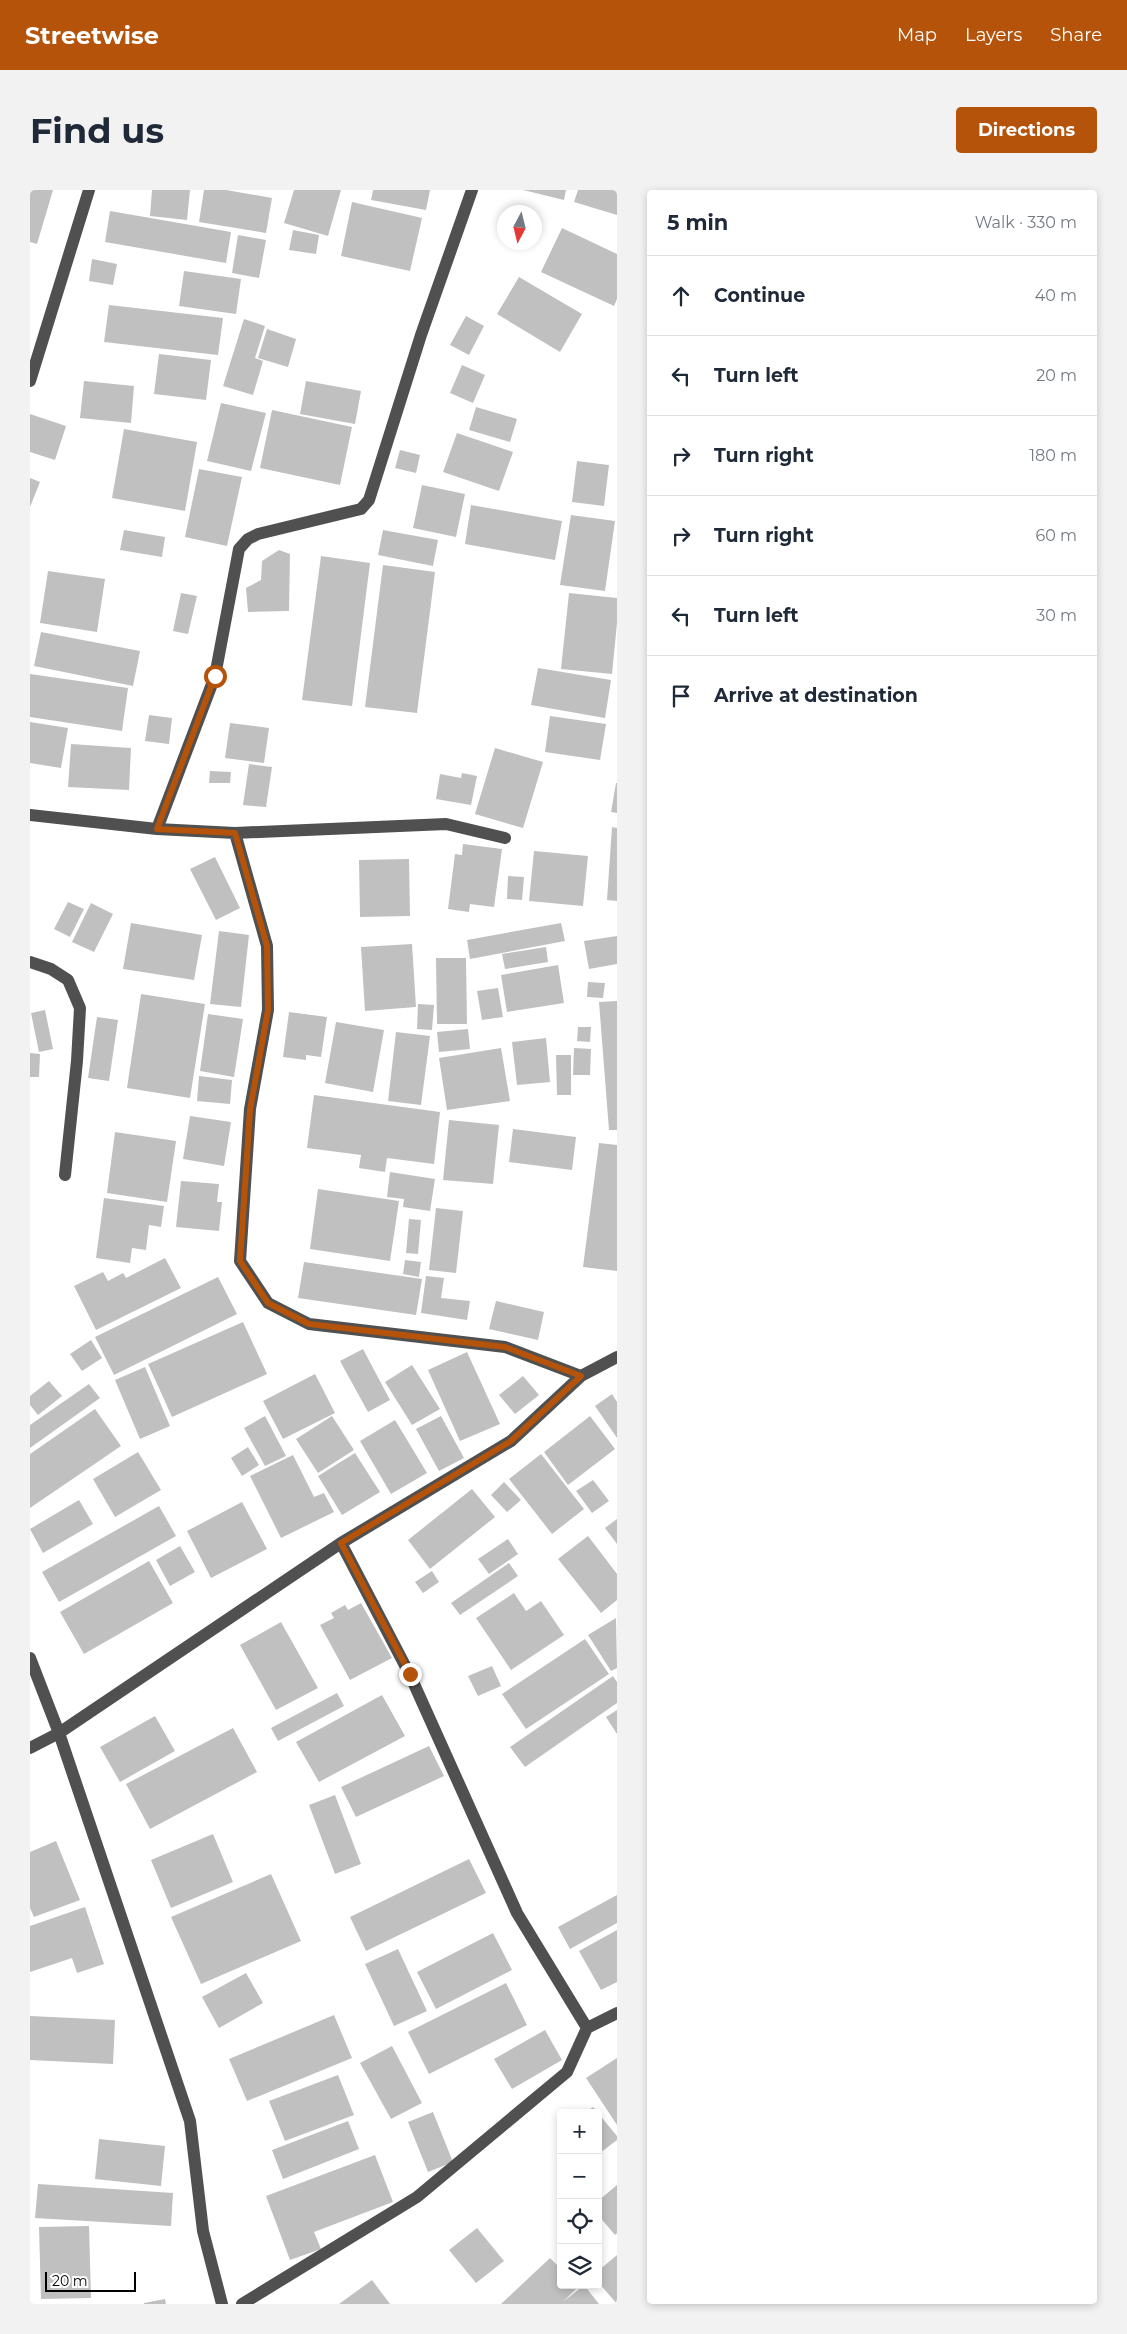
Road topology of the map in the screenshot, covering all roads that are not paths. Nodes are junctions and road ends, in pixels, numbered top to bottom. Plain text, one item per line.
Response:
1 (89, 190) edge
2 (472, 190) edge
3 (30, 381) edge
4 (30, 815) edge
5 (157, 829) junction
6 (235, 833) junction
7 (505, 838) dead end
8 (30, 962) edge
9 (65, 1175) dead end
10 (617, 1357) edge
11 (581, 1376) junction
12 (341, 1543) junction
13 (30, 1658) edge
14 (59, 1733) junction
15 (30, 1748) edge
16 (617, 2013) edge
17 (588, 2028) junction
18 (222, 2304) edge
19 (242, 2304) edge

1 - 3 street
2 - 5 street
4 - 5 street
5 - 6 street
6 - 7 street
6 - 11 street
8 - 9 street
10 - 11 street
11 - 12 street
12 - 14 street
12 - 17 street
13 - 14 street
14 - 15 street
14 - 18 street
16 - 17 street
17 - 19 street

